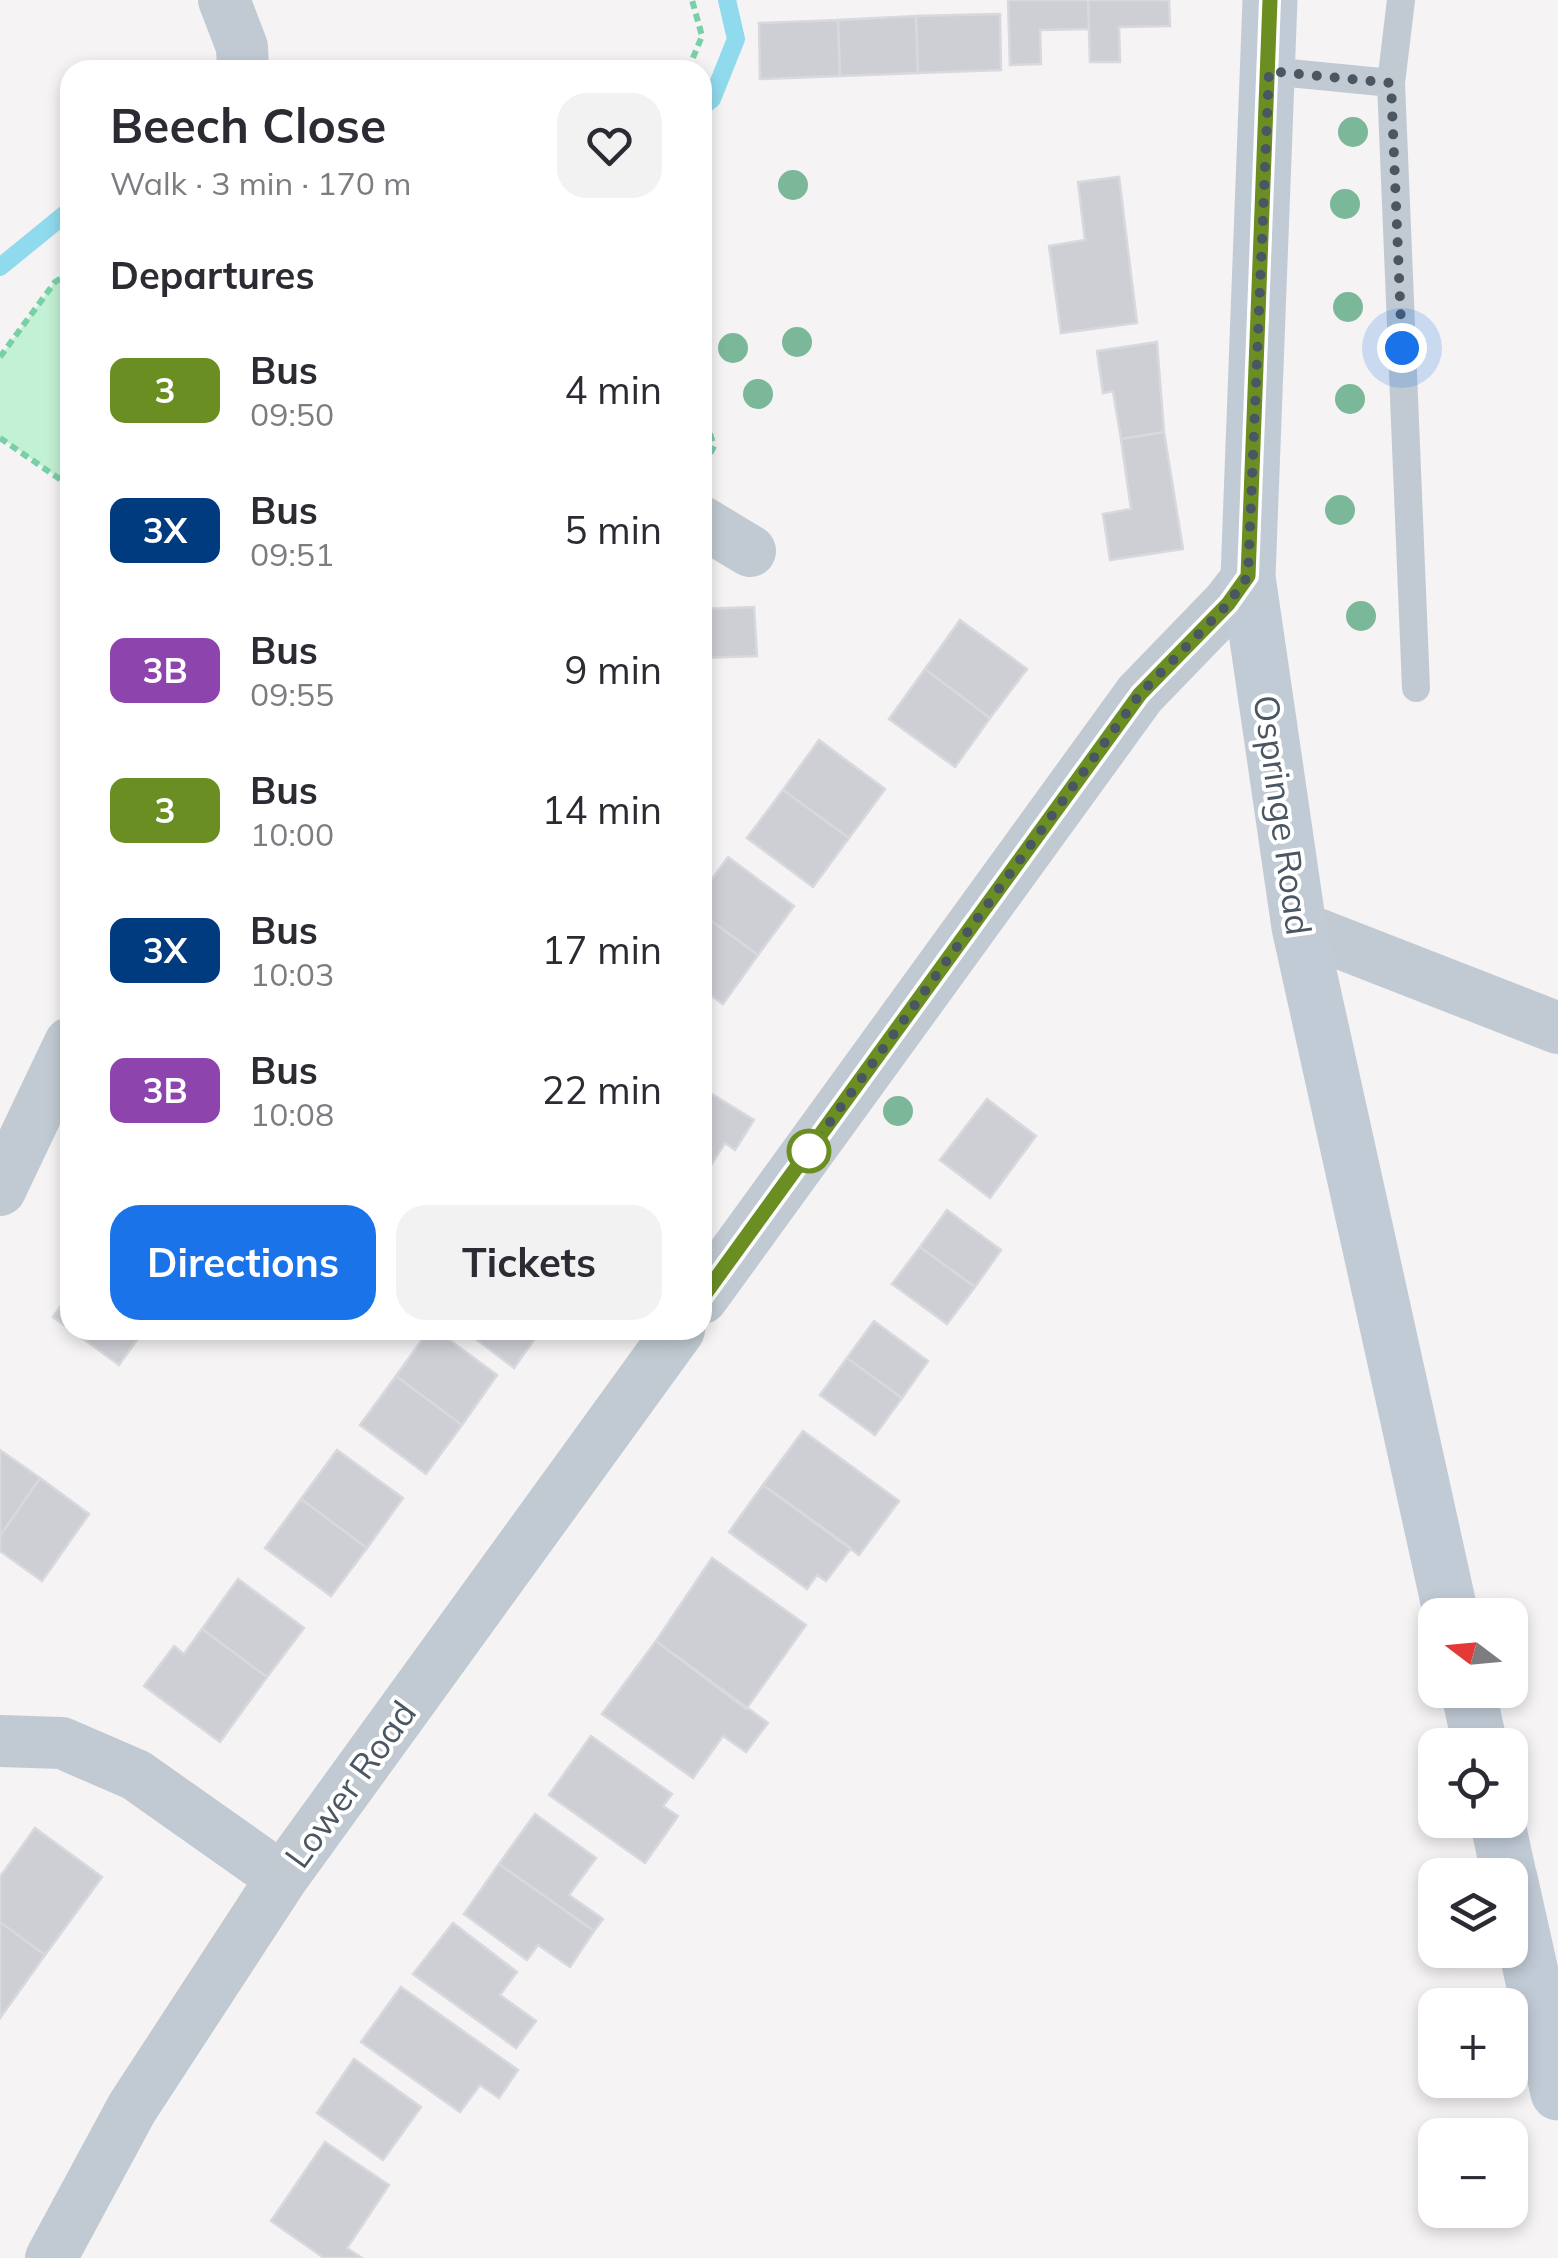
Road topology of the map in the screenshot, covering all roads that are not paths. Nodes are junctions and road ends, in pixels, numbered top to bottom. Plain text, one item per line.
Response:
1 (224, 0) edge
2 (1270, 0) edge
3 (1401, 0) edge
4 (243, 60) edge
5 (1269, 71) junction
6 (1391, 83) junction
7 (712, 528) edge
8 (750, 551) dead end
9 (1248, 576) junction
10 (1416, 688) dead end
11 (1299, 928) junction
12 (1558, 1028) edge
13 (60, 1064) edge
14 (0, 1190) edge
15 (712, 1284) edge
16 (672, 1340) edge
17 (1448, 1598) edge
18 (0, 1740) edge
19 (282, 1878) junction
20 (1528, 1958) edge
21 (1558, 2094) edge
22 (51, 2258) edge

1 - 4 street
2 - 5 main road, Ospringe Road
3 - 6 lane
5 - 6 lane
5 - 9 main road, Ospringe Road
6 - 10 lane
7 - 8 street
9 - 11 main road, Ospringe Road
9 - 15 street
11 - 12 street
11 - 17 main road, Ospringe Road
13 - 14 street
16 - 19 street, Lower Road
18 - 19 street
19 - 22 street, Lower Road
20 - 21 main road

